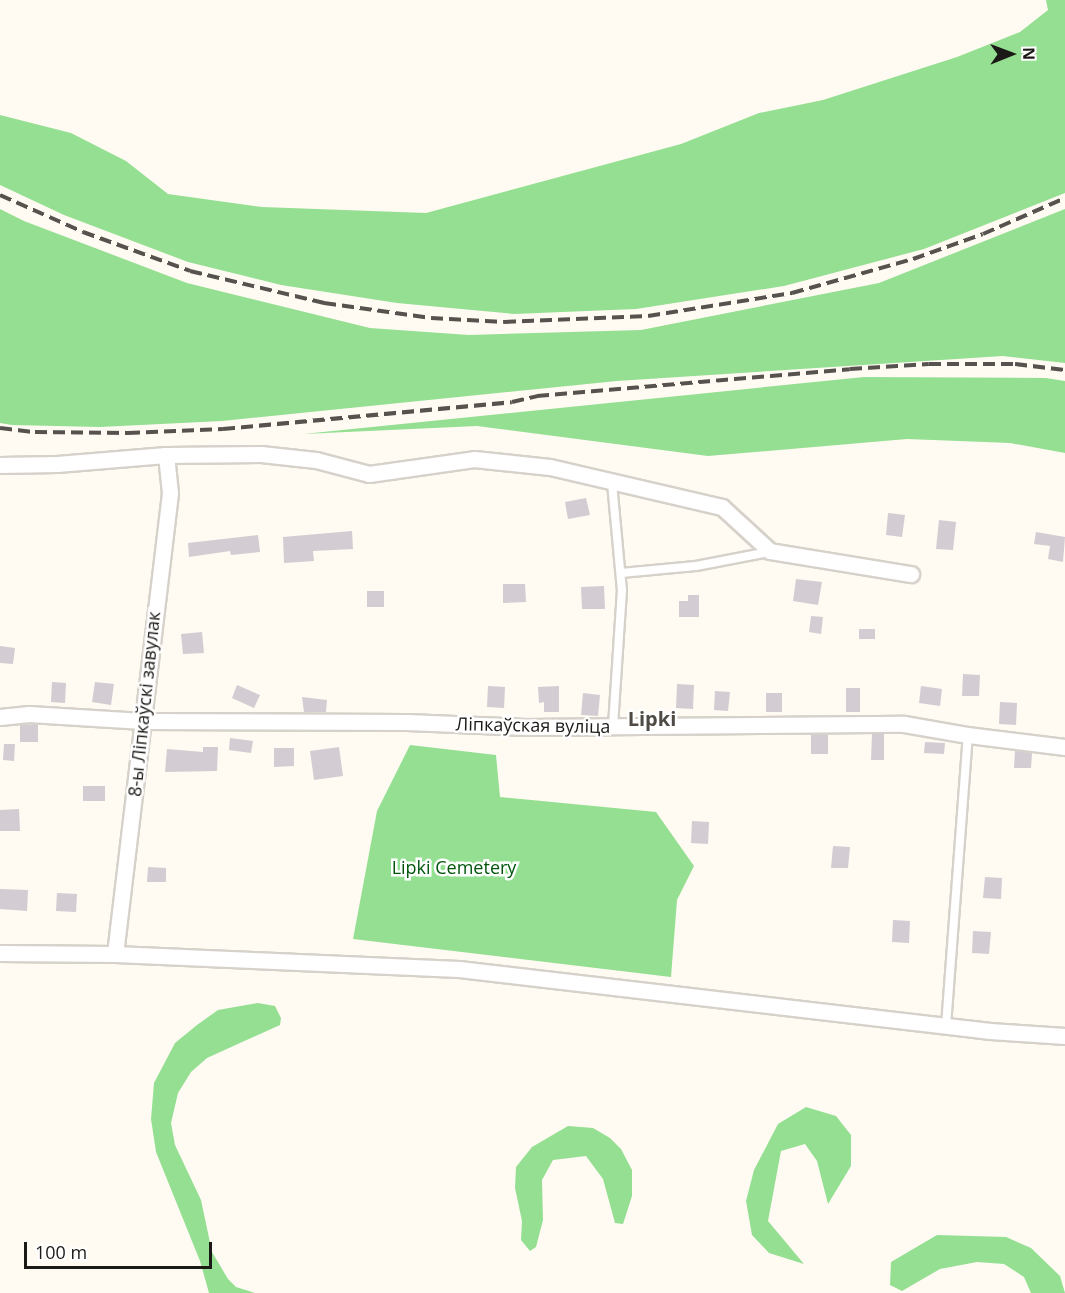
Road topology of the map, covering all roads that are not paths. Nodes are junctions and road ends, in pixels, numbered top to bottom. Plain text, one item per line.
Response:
1 (166, 455) junction
2 (0, 465) edge
3 (612, 483) junction
4 (770, 551) junction
5 (621, 573) junction
6 (911, 574) dead end
7 (0, 717) edge
8 (143, 721) junction
9 (614, 726) junction
10 (968, 735) junction
11 (1065, 747) edge
12 (0, 953) edge
13 (115, 954) junction
14 (946, 1026) junction
15 (1065, 1036) edge

1 - 2 street
1 - 3 street
1 - 8 street, 8-ы Ліпкаўскі завулак
3 - 4 street
3 - 5 lane
4 - 5 lane
4 - 6 street
5 - 9 lane
7 - 8 street, Ліпкаўская вуліца
8 - 9 street, Ліпкаўская вуліца
8 - 13 street, 8-ы Ліпкаўскі завулак
9 - 10 street, Ліпкаўская вуліца
10 - 11 street, Ліпкаўская вуліца
10 - 14 lane
12 - 13 street
13 - 14 street
14 - 15 street

